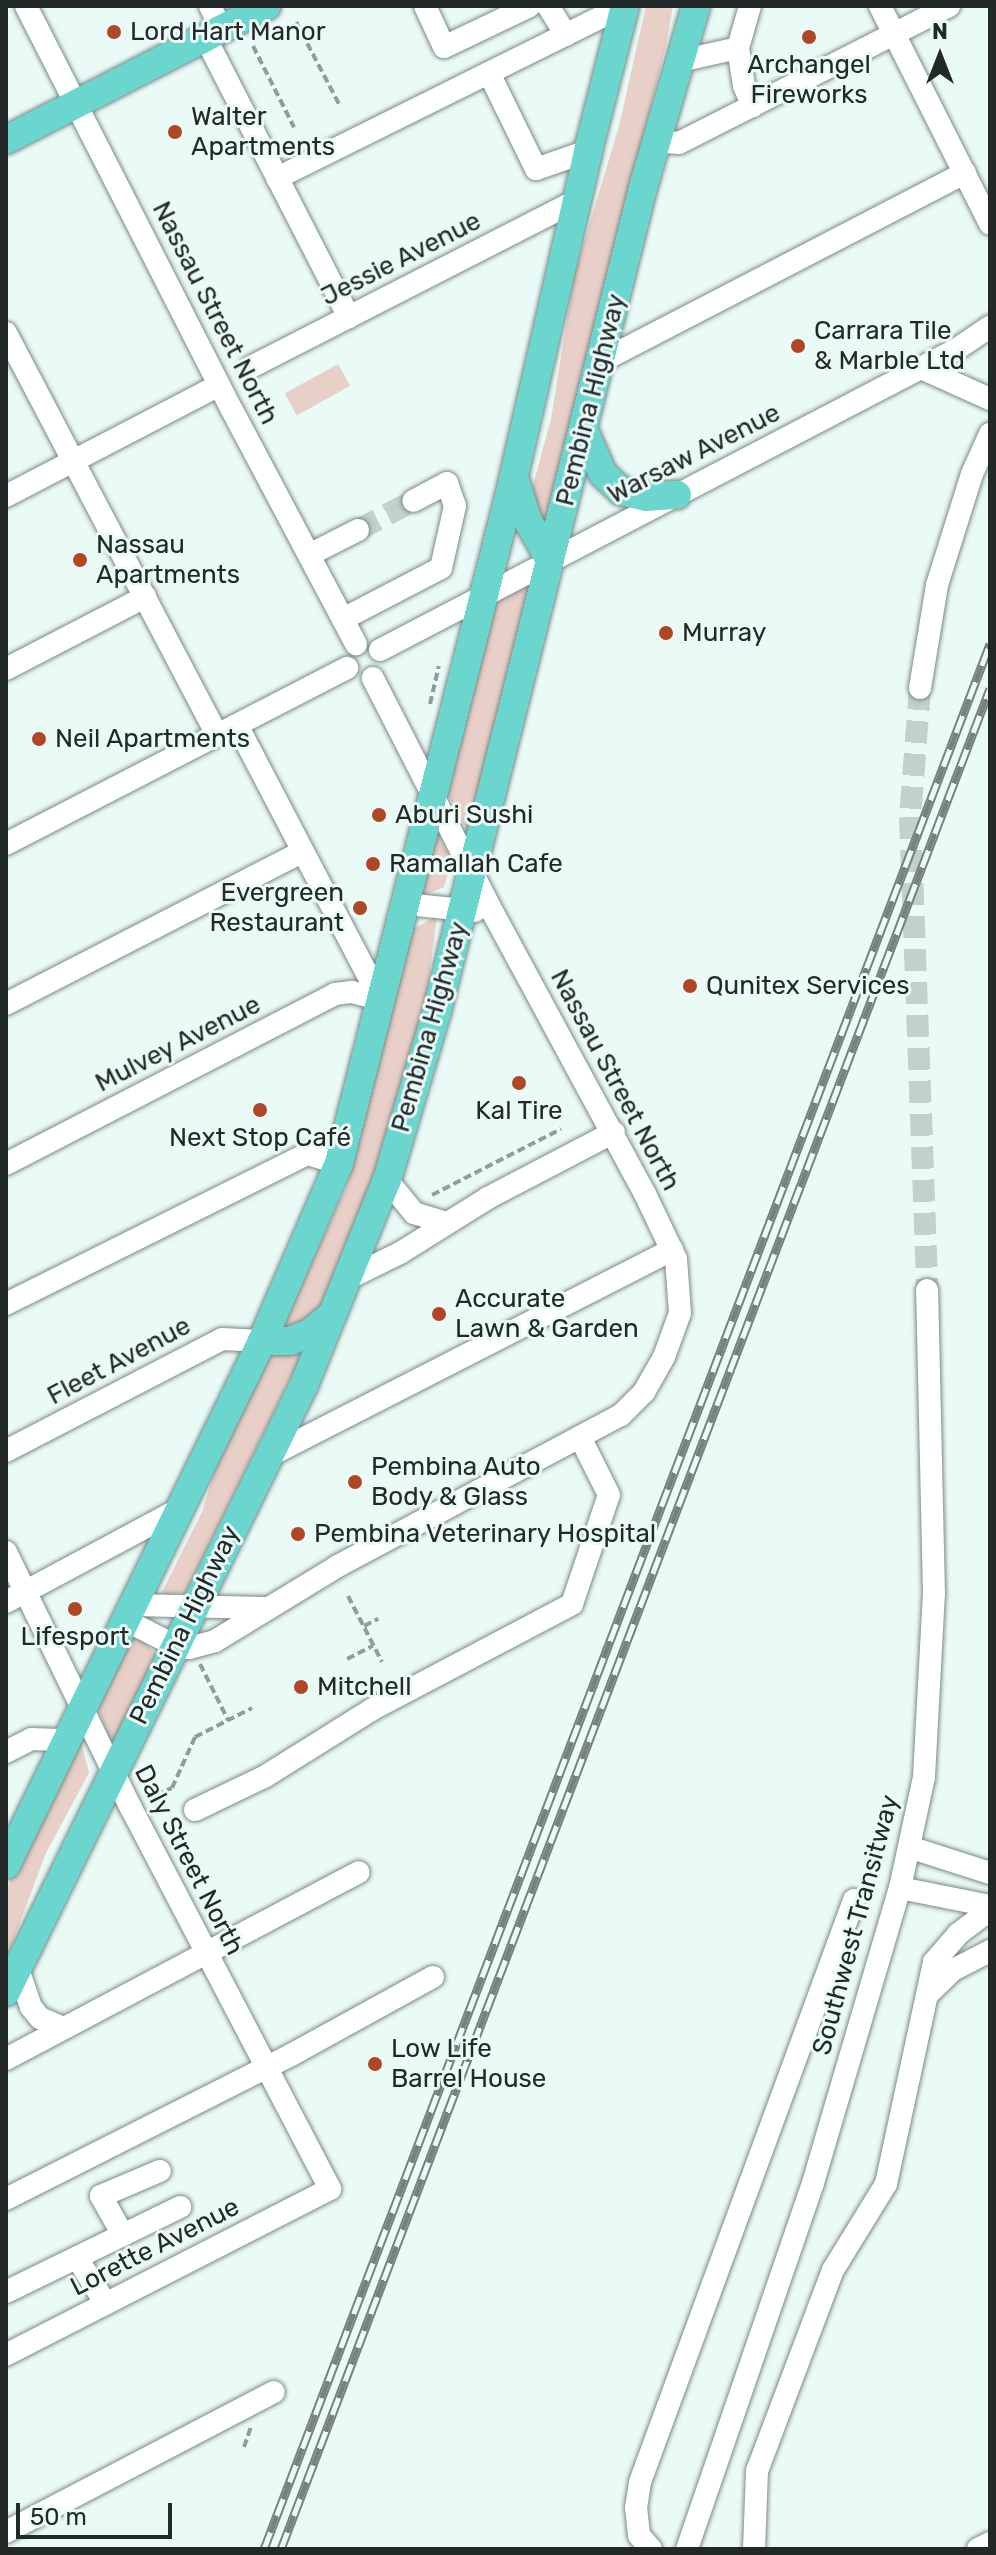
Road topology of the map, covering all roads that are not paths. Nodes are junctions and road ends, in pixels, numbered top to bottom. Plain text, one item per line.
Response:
1 (26, 6) edge
2 (267, 6) edge
3 (425, 6) edge
4 (530, 6) edge
5 (548, 6) edge
6 (624, 6) edge
7 (682, 6) edge
8 (696, 6) edge
9 (750, 6) edge
10 (880, 6) edge
11 (949, 6) edge
12 (212, 24) edge
13 (895, 34) junction
14 (566, 35) junction
15 (738, 48) junction
16 (680, 61) junction
17 (489, 73) junction
18 (666, 102) junction
19 (77, 104) junction
20 (753, 106) junction
21 (6, 140) edge
22 (656, 142) junction
23 (588, 151) junction
24 (965, 173) junction
25 (277, 178) junction
26 (576, 201) junction
27 (990, 224) edge
28 (349, 317) junction
29 (990, 327) edge
30 (6, 333) edge
31 (600, 362) junction
32 (251, 367) dead end
33 (921, 368) junction
34 (219, 385) junction
35 (990, 399) edge
36 (583, 428) junction
37 (990, 434) edge
38 (73, 461) junction
39 (514, 476) junction
40 (677, 495) junction
41 (6, 496) edge
42 (413, 501) tunnel mouth
43 (358, 530) tunnel mouth
44 (309, 555) junction
45 (550, 560) junction
46 (483, 594) junction
47 (145, 597) junction
48 (343, 619) junction
49 (356, 644) junction
50 (380, 650) junction
51 (347, 668) junction
52 (6, 669) edge
53 (373, 678) junction
54 (920, 688) tunnel mouth
55 (227, 730) junction
56 (434, 792) junction
57 (6, 844) edge
58 (302, 852) junction
59 (472, 874) junction
60 (406, 904) junction
61 (463, 910) junction
62 (493, 913) junction
63 (381, 1000) junction
64 (6, 1004) edge
65 (614, 1132) junction
66 (339, 1163) junction
67 (6, 1164) edge
68 (387, 1180) junction
69 (447, 1223) junction
70 (672, 1250) junction
71 (349, 1278) junction
72 (927, 1290) tunnel mouth
73 (6, 1304) edge
74 (335, 1313) junction
75 (262, 1341) junction
76 (580, 1437) junction
77 (6, 1451) edge
78 (269, 1456) junction
79 (181, 1508) junction
80 (6, 1552) edge
81 (27, 1591) junction
82 (6, 1602) edge
83 (192, 1608) junction
84 (265, 1608) junction
85 (129, 1612) junction
86 (174, 1645) junction
87 (83, 1707) junction
88 (67, 1740) junction
89 (6, 1752) edge
90 (113, 1773) junction
91 (195, 1810) dead end
92 (909, 1847) junction
93 (6, 1865) edge
94 (359, 1872) dead end
95 (990, 1873) edge
96 (900, 1888) junction
97 (854, 1900) dead end
98 (990, 1908) edge
99 (204, 1951) junction
100 (990, 1951) edge
101 (433, 1977) dead end
102 (12, 1980) edge
103 (928, 1994) junction
104 (63, 2028) junction
105 (6, 2059) edge
106 (266, 2068) junction
107 (160, 2171) dead end
108 (330, 2189) joint
109 (6, 2199) edge
110 (180, 2207) dead end
111 (123, 2235) junction
112 (77, 2258) junction
113 (6, 2292) edge
114 (106, 2304) junction
115 (6, 2355) edge
116 (274, 2392) dead end
117 (6, 2532) edge
118 (990, 2543) edge
119 (651, 2549) edge
120 (687, 2549) edge
121 (754, 2549) edge
122 (978, 2549) edge

1 - 19 street, Nassau Street North
2 - 12 main road
3 - 4 street
5 - 14 street
6 - 14 street
6 - 23 main road, Pembina Highway
7 - 18 main road
8 - 16 main road, Pembina Highway
9 - 15 street
10 - 13 street
11 - 13 street
12 - 19 main road
12 - 25 street
13 - 20 street
13 - 24 street
14 - 17 street
15 - 16 street
15 - 20 street
16 - 18 main road, Pembina Highway
17 - 23 street
17 - 25 street
18 - 22 main road, Pembina Highway
19 - 21 main road
19 - 34 street, Nassau Street North
20 - 22 street
22 - 31 main road, Pembina Highway
23 - 26 main road, Pembina Highway
24 - 27 street
24 - 31 street
25 - 28 street
26 - 28 street, Jessie Avenue
26 - 39 main road, Pembina Highway
28 - 32 street, Jessie Avenue
29 - 33 street, Warsaw Avenue
30 - 38 street
31 - 36 main road, Pembina Highway
33 - 35 street
33 - 40 street, Warsaw Avenue
34 - 38 street
34 - 44 street, Nassau Street North
36 - 40 main road
36 - 45 main road, Pembina Highway
37 - 54 street
38 - 41 street
38 - 47 street
39 - 45 main road
39 - 46 main road, Pembina Highway
40 - 45 street, Warsaw Avenue
42 - 48 street
43 - 44 street
44 - 48 street, Nassau Street North
45 - 46 street, Warsaw Avenue
45 - 59 main road, Pembina Highway
46 - 50 street, Warsaw Avenue
46 - 56 main road, Pembina Highway
47 - 52 street
47 - 55 street
48 - 49 street, Nassau Street North
49 - 50 street
49 - 51 street
50 - 53 street
51 - 53 street
51 - 55 street
53 - 56 street, Nassau Street North
55 - 57 street
55 - 58 street
56 - 59 street, Nassau Street North
56 - 60 main road, Pembina Highway
58 - 63 street
58 - 64 street
59 - 61 main road, Pembina Highway
59 - 62 street, Nassau Street North
60 - 61 street
60 - 63 main road, Pembina Highway
61 - 62 street
61 - 68 main road, Pembina Highway
62 - 65 street, Nassau Street North
63 - 66 main road, Pembina Highway
63 - 67 street, Mulvey Avenue
65 - 69 street
65 - 70 street, Nassau Street North
66 - 73 street
66 - 75 main road, Pembina Highway
68 - 69 street
68 - 71 main road, Pembina Highway
69 - 71 street
70 - 76 street, Nassau Street North
70 - 78 street
71 - 74 main road, Pembina Highway
72 - 92 street, Southwest Transitway
74 - 75 main road
74 - 78 main road, Pembina Highway
75 - 77 street, Fleet Avenue
75 - 79 main road, Pembina Highway
76 - 84 street, Nassau Street North
76 - 91 street
78 - 83 main road, Pembina Highway
79 - 81 street
79 - 85 main road, Pembina Highway
80 - 81 street, Daly Street North
81 - 82 street
81 - 87 street, Daly Street North
83 - 84 street
83 - 85 street
83 - 86 main road, Pembina Highway
84 - 86 street, Nassau Street North
85 - 86 street
85 - 87 main road, Pembina Highway
86 - 90 main road, Pembina Highway
87 - 88 main road, Pembina Highway
87 - 90 street, Daly Street North
88 - 89 street
88 - 93 main road, Pembina Highway
90 - 99 street, Daly Street North
90 - 102 main road, Pembina Highway
92 - 95 street
92 - 96 street, Southwest Transitway
94 - 99 street
96 - 98 street
96 - 120 street, Southwest Transitway
97 - 119 street
98 - 103 street
99 - 104 street
99 - 106 street, Daly Street North
100 - 103 street
101 - 106 street
102 - 104 street
103 - 121 street
104 - 105 street
106 - 108 street, Daly Street North
106 - 109 street
107 - 111 street
108 - 114 street, Lorette Avenue
110 - 111 street
111 - 112 street
112 - 113 street
112 - 114 street
114 - 115 street, Lorette Avenue
116 - 117 street
118 - 122 street

